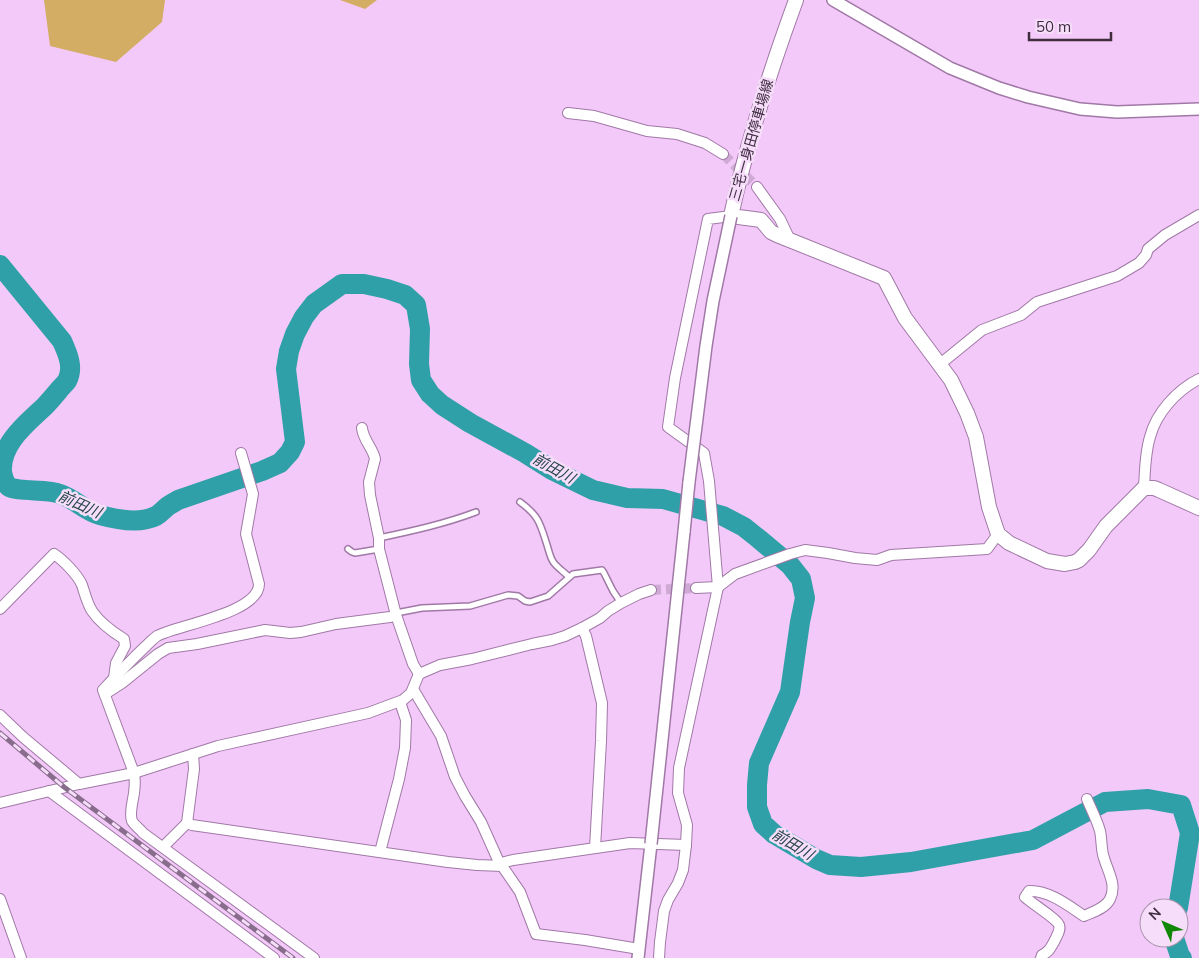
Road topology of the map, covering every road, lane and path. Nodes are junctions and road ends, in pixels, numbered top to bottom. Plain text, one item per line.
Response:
1 (796, 0) edge
2 (833, 0) edge
3 (1199, 109) edge
4 (568, 113) dead end
5 (723, 154) tunnel mouth
6 (757, 187) tunnel mouth
7 (1199, 215) edge
8 (730, 216) junction
9 (790, 240) junction
10 (939, 366) junction
11 (1199, 379) edge
12 (362, 428) dead end
13 (242, 458) dead end
14 (1144, 488) junction
15 (520, 502) dead end
16 (1199, 508) edge
17 (476, 512) dead end
18 (998, 534) junction
19 (378, 538) junction
20 (348, 549) dead end
21 (379, 549) junction
22 (569, 577) junction
23 (718, 587) junction
24 (696, 588) tunnel mouth
25 (651, 590) tunnel mouth
26 (622, 603) junction
27 (0, 608) edge
28 (396, 614) junction
29 (582, 628) junction
30 (419, 674) junction
31 (114, 678) junction
32 (413, 689) junction
33 (105, 694) junction
34 (400, 702) junction
35 (0, 715) edge
36 (193, 754) junction
37 (134, 772) junction
38 (79, 784) junction
39 (49, 791) junction
40 (1087, 799) dead end
41 (0, 803) edge
42 (187, 823) junction
43 (651, 844) junction
44 (686, 845) junction
45 (163, 847) junction
46 (595, 848) junction
47 (380, 852) junction
48 (502, 864) junction
49 (0, 899) edge
50 (639, 954) edge
51 (21, 958) edge
52 (274, 958) edge
53 (314, 958) edge
54 (659, 958) edge
55 (1041, 958) edge

1 - 8 main road, 三宅一身田停車場線
2 - 3 street
4 - 5 street
6 - 9 street
7 - 10 street
8 - 9 main road, 三宅一身田停車場線
8 - 23 street
8 - 43 street, bridge
9 - 10 main road, 三宅一身田停車場線
10 - 18 main road, 三宅一身田停車場線
11 - 14 street
12 - 19 street
13 - 31 street
14 - 16 main road
14 - 18 main road
15 - 22 lane
17 - 19 lane
18 - 23 street
19 - 21 street
20 - 21 lane
21 - 28 street
22 - 26 lane
22 - 28 lane
23 - 24 street
23 - 44 street
25 - 26 street
26 - 29 street
27 - 31 street
28 - 30 street
28 - 33 street
29 - 30 street
29 - 46 street
30 - 32 street
31 - 33 street
32 - 34 street
32 - 48 street
33 - 37 street
34 - 36 street
34 - 47 street
35 - 38 street
36 - 37 street
36 - 42 street
37 - 38 street
37 - 45 street
38 - 39 street
39 - 41 street
39 - 52 street
40 - 55 street
42 - 45 street
42 - 47 street
43 - 44 street
43 - 46 street
43 - 50 street
44 - 54 street
45 - 53 street
46 - 48 street
47 - 48 street
48 - 50 street
49 - 51 street

